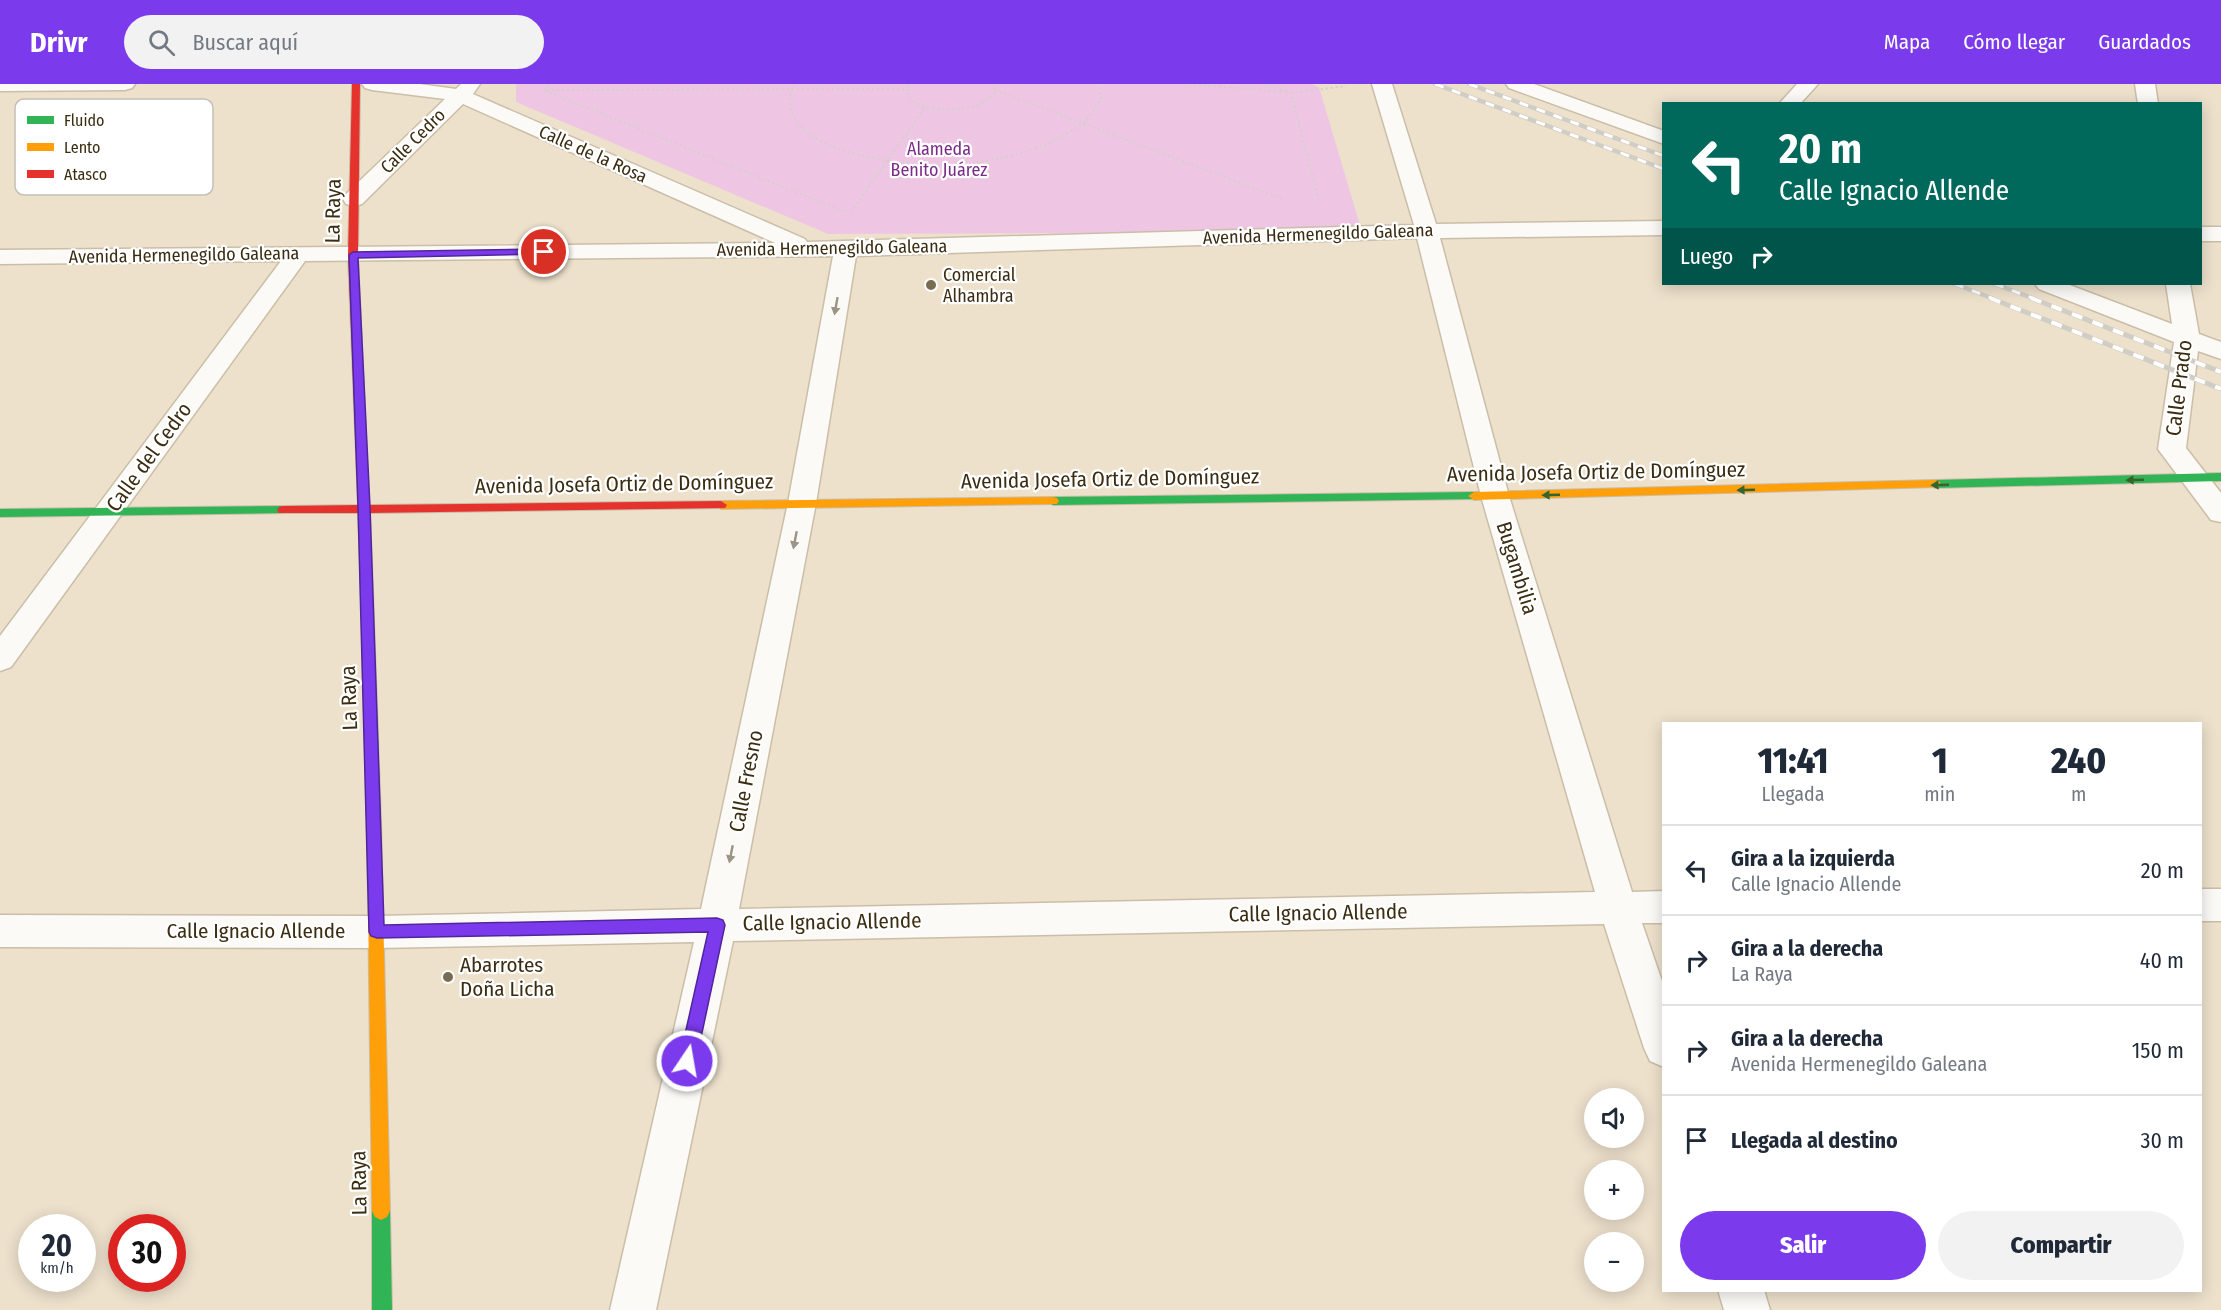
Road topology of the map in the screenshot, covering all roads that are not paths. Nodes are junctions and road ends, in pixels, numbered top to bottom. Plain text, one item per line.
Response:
1 (125, 84) edge
2 (356, 84) edge
3 (372, 84) edge
4 (1382, 84) edge
5 (1516, 84) edge
6 (1808, 84) edge
7 (2145, 84) edge
8 (0, 85) edge
9 (466, 90) edge
10 (1791, 102) edge
11 (2148, 102) edge
12 (1662, 137) edge
13 (354, 199) junction
14 (1662, 228) edge
15 (1427, 231) junction
16 (2202, 234) edge
17 (2221, 234) edge
18 (807, 249) junction
19 (846, 249) junction
20 (298, 254) junction
21 (353, 255) junction
22 (0, 257) edge
23 (2050, 285) edge
24 (2178, 285) edge
25 (2187, 337) junction
26 (2221, 351) edge
27 (2221, 477) edge
28 (2194, 478) junction
29 (1495, 496) junction
30 (802, 503) junction
31 (364, 507) junction
32 (109, 512) junction
33 (0, 513) edge
34 (2221, 513) edge
35 (0, 659) edge
36 (2202, 905) edge
37 (2221, 905) edge
38 (1662, 907) edge
39 (1618, 908) junction
40 (717, 925) junction
41 (0, 931) edge
42 (377, 932) junction
43 (1662, 1042) edge
44 (1742, 1292) edge
45 (382, 1310) edge
46 (633, 1310) edge
47 (1748, 1310) edge

1 - 8 street
2 - 13 street, La Raya
3 - 9 street, Calle de la Rosa
4 - 15 street, Bugambilia
5 - 12 street
6 - 10 street
7 - 11 street
9 - 13 street, Calle Cedro
9 - 18 street, Calle de la Rosa
13 - 21 street, La Raya
14 - 15 street, Avenida Hermenegildo Galeana
15 - 19 street, Avenida Hermenegildo Galeana
15 - 29 street, Bugambilia
16 - 17 street
18 - 19 street, Avenida Hermenegildo Galeana
18 - 21 street, Avenida Hermenegildo Galeana
19 -> 30 street, Calle Fresno
20 - 21 street, Avenida Hermenegildo Galeana
20 - 22 street, Avenida Hermenegildo Galeana
20 - 32 street, Calle del Cedro
21 - 31 street, La Raya
23 - 25 street
24 - 25 street, Calle Prado
25 - 26 street
25 - 28 street, Calle Prado
27 - 28 street, Avenida Josefa Ortiz de Domínguez
28 -> 29 street, Avenida Josefa Ortiz de Domínguez
28 - 34 street, Calle Prado
29 - 30 street, Avenida Josefa Ortiz de Domínguez
29 - 39 street, Bugambilia
30 - 31 street, Avenida Josefa Ortiz de Domínguez
30 -> 40 street, Calle Fresno
31 - 32 street, Avenida Josefa Ortiz de Domínguez
31 - 42 street, La Raya
32 - 33 street, Avenida Josefa Ortiz de Domínguez
32 - 35 street, Calle del Cedro
36 - 37 street
38 - 39 street, Calle Ignacio Allende
39 - 40 street, Calle Ignacio Allende
39 - 43 street, Bugambilia
40 - 42 street, Calle Ignacio Allende
40 - 46 street, Calle Fresno
41 - 42 street, Calle Ignacio Allende
42 - 45 street, La Raya
44 - 47 street

